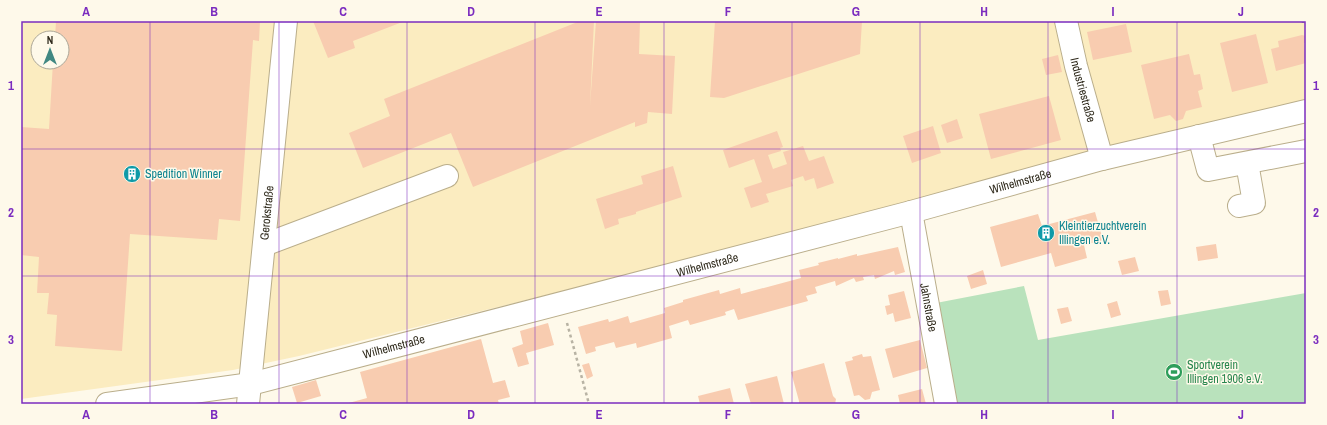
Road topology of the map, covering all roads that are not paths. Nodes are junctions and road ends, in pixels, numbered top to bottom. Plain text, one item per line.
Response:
1 (286, 21) edge
2 (1066, 21) edge
3 (1306, 111) edge
4 (1199, 136) junction
5 (1306, 151) edge
6 (1102, 159) junction
7 (1247, 163) junction
8 (447, 176) dead end
9 (1239, 206) dead end
10 (911, 212) junction
11 (264, 244) junction
12 (249, 394) edge
13 (107, 404) edge
14 (946, 404) edge

1 - 11 street, Gerokstraße
2 - 6 street, Industriestraße
3 - 4 street, Wilhelmstraße
4 - 6 street, Wilhelmstraße
4 - 7 street
5 - 7 street
6 - 10 street, Wilhelmstraße
7 - 9 street
8 - 11 street
10 - 12 street, Wilhelmstraße
10 - 14 street, Jahnstraße
11 - 12 street, Gerokstraße
12 - 13 street, Wilhelmstraße

